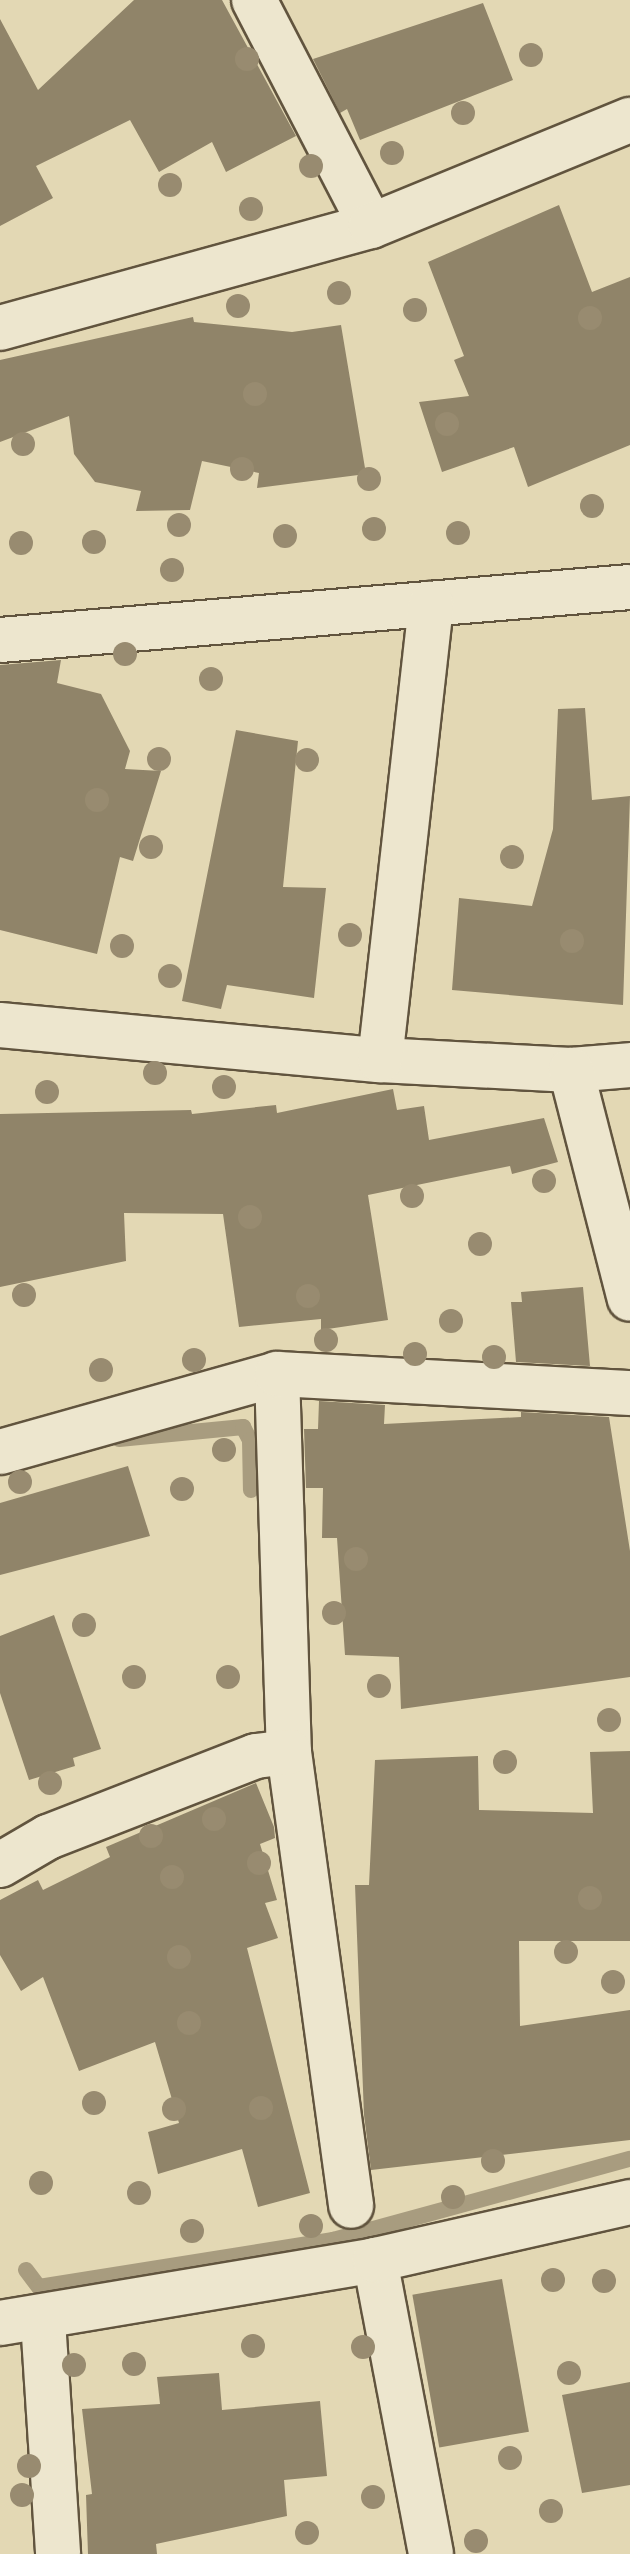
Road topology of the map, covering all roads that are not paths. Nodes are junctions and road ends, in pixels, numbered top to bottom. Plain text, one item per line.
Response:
1 (254, 0) edge
2 (630, 120) edge
3 (371, 226) junction
4 (0, 328) edge
5 (630, 587) edge
6 (431, 604) junction
7 (0, 640) edge
8 (0, 1025) edge
9 (380, 1060) junction
10 (630, 1065) edge
11 (571, 1070) junction
12 (630, 1299) edge
13 (277, 1374) junction
14 (630, 1393) edge
15 (0, 1452) edge
16 (289, 1752) junction
17 (0, 1865) edge
18 (630, 2202) edge
19 (351, 2206) dead end
20 (375, 2260) junction
21 (43, 2320) junction
22 (0, 2323) edge
23 (58, 2554) edge
24 (431, 2554) edge

1 - 3 street
2 - 3 street
3 - 4 street
5 - 6 street
6 - 7 street
6 - 9 street
8 - 9 street
9 - 11 street
10 - 11 street
11 - 12 street
13 - 14 street
13 - 15 street
13 - 16 street
16 - 17 street
16 - 19 street
18 - 20 street
20 - 21 street
20 - 24 street
21 - 22 street
21 - 23 street

